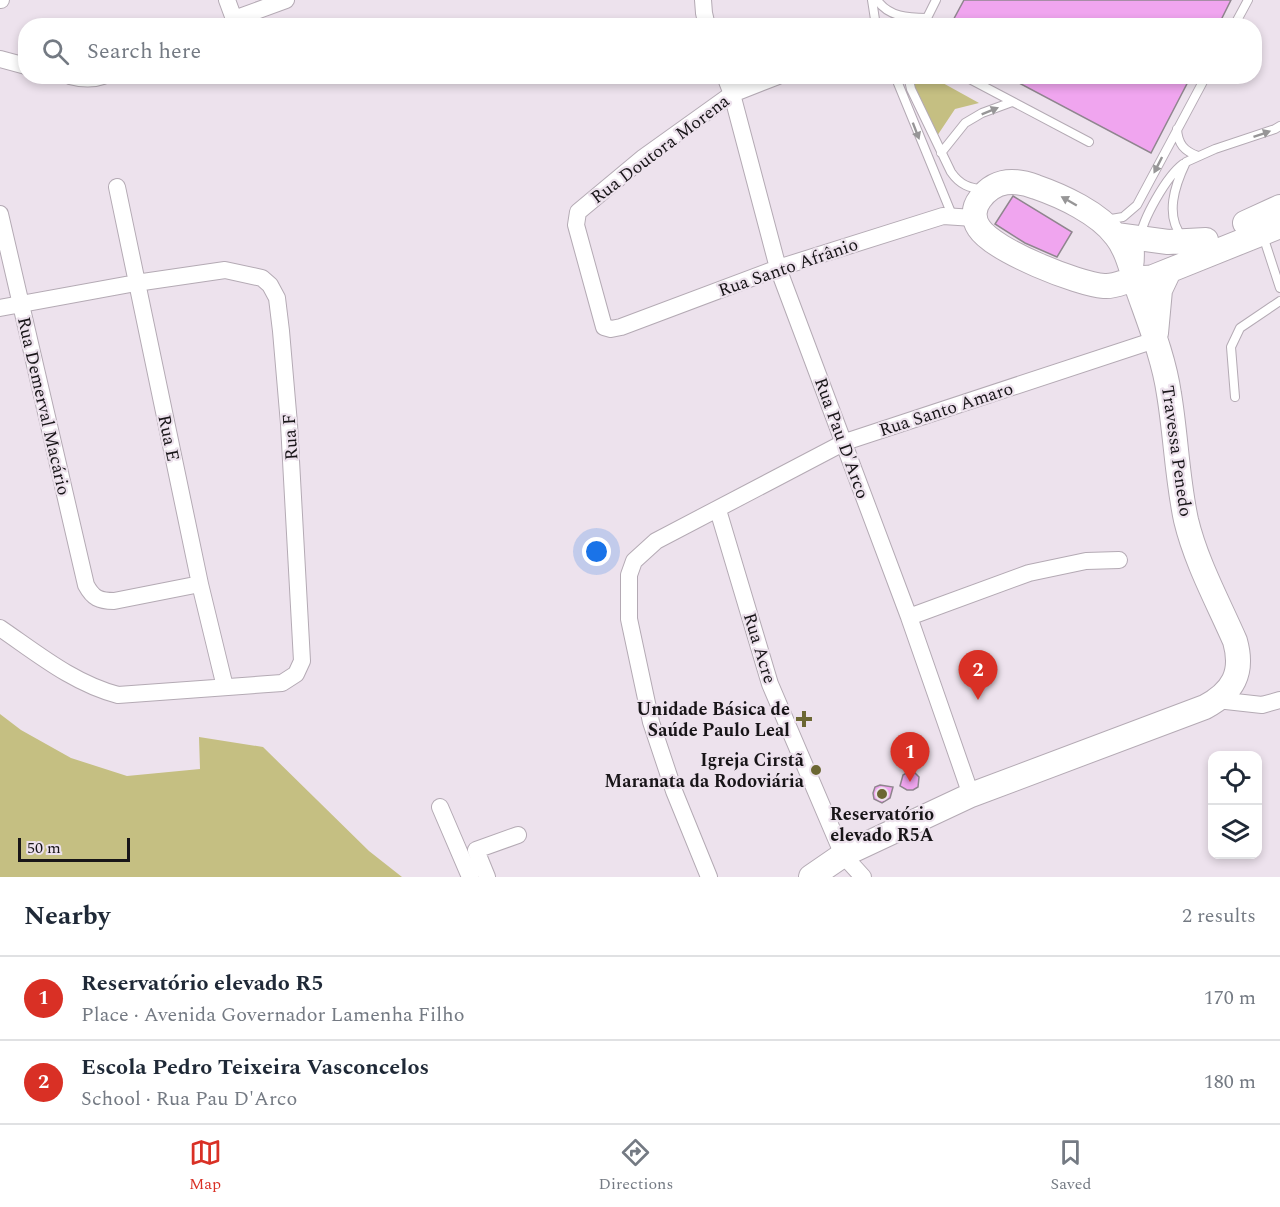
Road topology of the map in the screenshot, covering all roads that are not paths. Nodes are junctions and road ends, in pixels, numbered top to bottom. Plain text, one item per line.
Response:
1 (226, 0) edge
2 (286, 0) edge
3 (703, 0) edge
4 (872, 0) edge
5 (878, 0) edge
6 (936, 0) edge
7 (1248, 0) edge
8 (231, 18) edge
9 (242, 18) edge
10 (706, 18) edge
11 (875, 18) edge
12 (910, 18) edge
13 (927, 18) edge
14 (1238, 18) edge
15 (0, 59) edge
16 (18, 64) edge
17 (728, 84) edge
18 (758, 84) edge
19 (899, 84) edge
20 (909, 84) edge
21 (979, 84) edge
22 (1202, 84) edge
23 (732, 94) junction
24 (1012, 102) junction
25 (1280, 126) edge
26 (1177, 129) junction
27 (1089, 142) dead end
28 (941, 153) junction
29 (1198, 156) junction
30 (1186, 162) junction
31 (117, 187) dead end
32 (988, 190) junction
33 (1280, 207) edge
34 (0, 214) edge
35 (963, 217) junction
36 (1107, 228) junction
37 (1271, 229) edge
38 (1140, 239) junction
39 (1197, 241) junction
40 (778, 268) junction
41 (1169, 272) junction
42 (1127, 275) junction
43 (136, 283) junction
44 (1280, 288) edge
45 (1280, 302) edge
46 (20, 304) junction
47 (0, 308) edge
48 (604, 327) joint
49 (1155, 340) junction
50 (1235, 397) dead end
51 (845, 442) junction
52 (718, 510) junction
53 (1119, 560) dead end
54 (200, 584) junction
55 (909, 617) junction
56 (0, 628) edge
57 (225, 687) junction
58 (1223, 695) junction
59 (1280, 700) edge
60 (971, 795) junction
61 (440, 807) dead end
62 (518, 835) dead end
63 (843, 855) junction
64 (470, 877) edge
65 (487, 877) edge
66 (709, 877) edge
67 (811, 877) edge
68 (863, 877) edge

1 - 8 street
2 - 9 street
3 - 10 street
4 - 11 lane
5 - 12 lane
6 - 13 lane
7 - 14 lane
15 - 16 street
17 - 23 street, Rua Pau D'Arco
18 - 23 street, Rua Doutora Morena
19 -> 35 lane
20 - 28 lane
21 - 24 lane
22 - 26 lane
23 - 40 street, Rua Pau D'Arco
23 - 48 street, Rua Doutora Morena
24 - 27 lane
28 -> 24 lane
29 -> 25 lane
26 - 29 lane
26 -> 36 lane
28 - 32 lane
29 - 30 lane
30 - 38 lane
30 - 39 lane
31 - 43 street, Rua E
32 - 35 street
36 -> 32 street
33 - 39 street
34 - 46 street, Rua Demerval Macário
35 - 40 street, Rua Santo Afrânio
35 - 42 street
36 - 38 street
36 - 42 street, Travessa Penedo
37 - 41 street
37 - 44 lane
38 - 39 street
38 - 42 lane
39 - 42 street
40 - 48 street, Rua Santo Afrânio
40 - 51 street, Rua Pau D'Arco
41 - 42 street
41 - 49 street
42 - 49 street, Travessa Penedo
43 - 46 street
43 - 54 street, Rua E
43 - 57 street, Rua F
45 - 50 lane
46 - 47 street
46 - 54 street, Rua Demerval Macário
49 - 51 street, Rua Santo Amaro
49 - 58 street, Travessa Penedo
51 - 52 street, Rua Santo Amaro
51 - 55 street, Rua Pau D'Arco
52 - 63 street, Rua Acre
52 - 66 street, Rua Santo Amaro
53 - 55 street
54 - 57 street, Rua E
55 - 60 street, Rua Pau D'Arco
56 - 57 street, Rua F
58 - 59 street
58 - 60 street
60 - 63 street
61 - 64 street
62 - 65 street
63 - 67 street
63 - 68 street, Rua Acre

